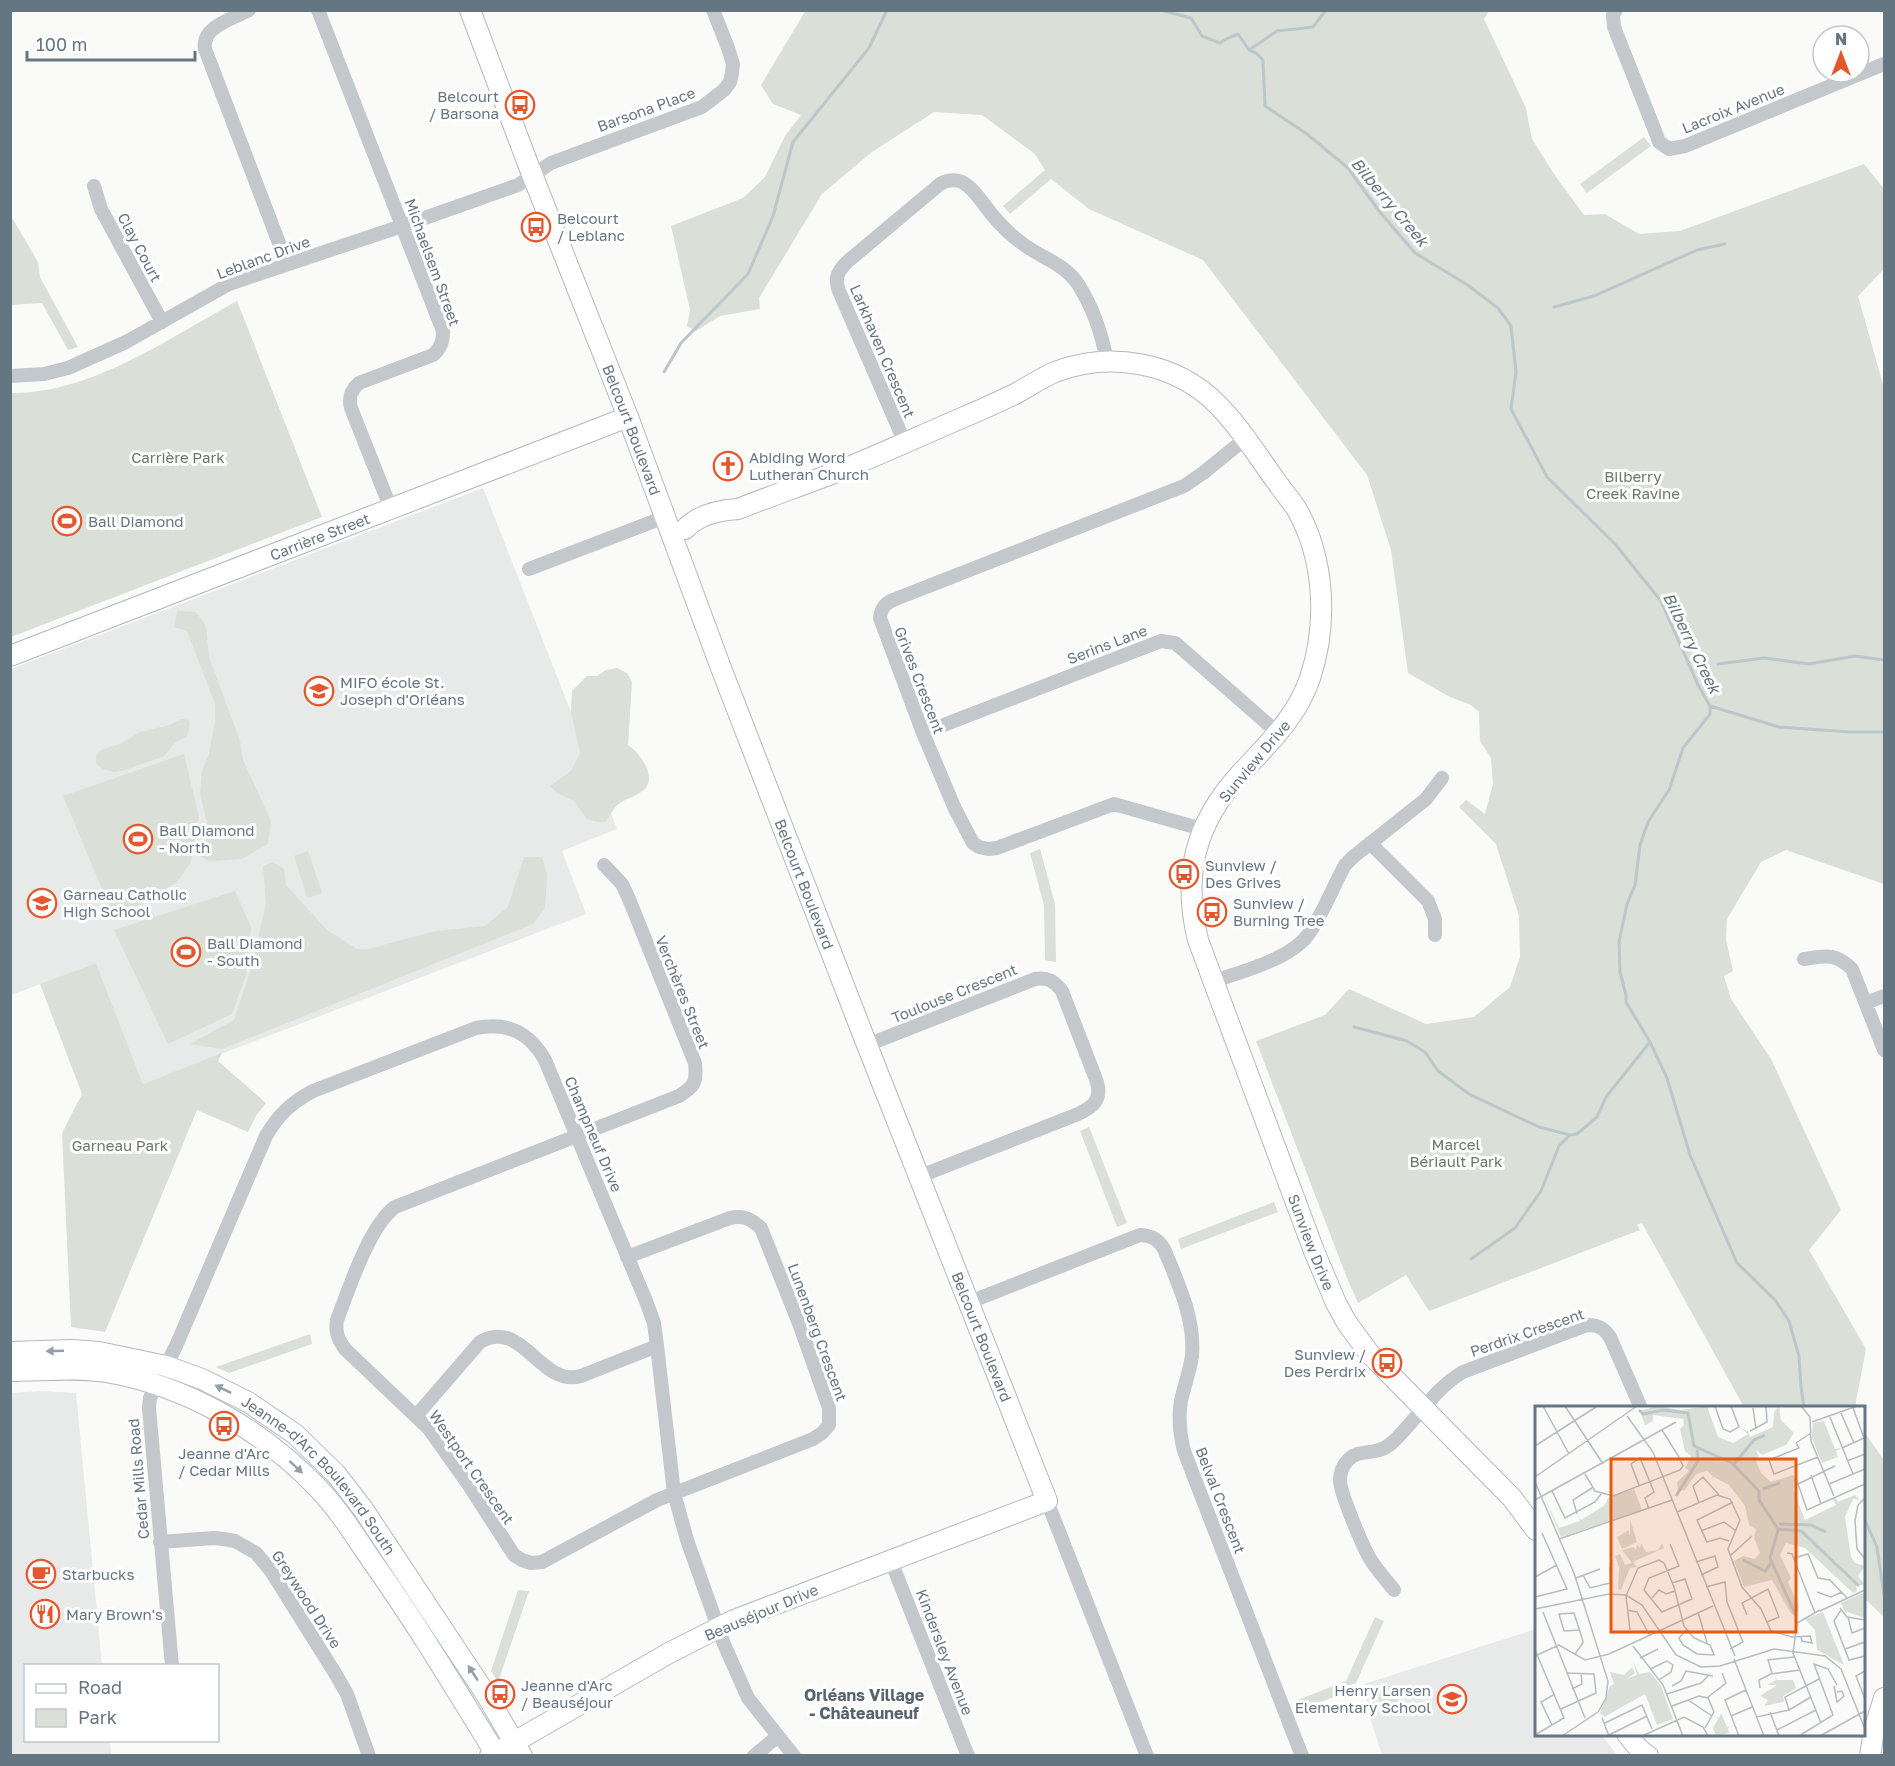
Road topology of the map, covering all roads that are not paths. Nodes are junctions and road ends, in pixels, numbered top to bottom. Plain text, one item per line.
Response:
1 (249, 10) edge
2 (318, 10) edge
3 (470, 10) edge
4 (713, 10) edge
5 (1616, 10) edge
6 (1884, 64) edge
7 (532, 175) junction
8 (94, 186) dead end
9 (402, 226) junction
10 (287, 264) junction
11 (162, 322) junction
12 (1107, 361) junction
13 (10, 376) edge
14 (628, 417) junction
15 (1245, 439) junction
16 (905, 443) junction
17 (391, 509) junction
18 (674, 526) junction
19 (529, 569) dead end
20 (10, 656) edge
21 (923, 733) junction
22 (1278, 733) junction
23 (1442, 778) dead end
24 (1202, 829) junction
25 (1370, 843) junction
26 (604, 866) dead end
27 (1435, 935) dead end
28 (1804, 959) dead end
29 (1212, 982) junction
30 (1884, 996) edge
31 (1866, 1003) junction
32 (867, 1045) junction
33 (1884, 1050) edge
34 (577, 1137) junction
35 (918, 1177) junction
36 (627, 1257) junction
37 (967, 1303) junction
38 (657, 1346) junction
39 (10, 1352) edge
40 (166, 1366) junction
41 (10, 1371) edge
42 (156, 1385) junction
43 (1641, 1406) edge
44 (1424, 1409) junction
45 (416, 1416) junction
46 (674, 1493) junction
47 (1047, 1501) junction
48 (1535, 1529) edge
49 (160, 1542) junction
50 (891, 1561) junction
51 (1394, 1590) dead end
52 (719, 1627) junction
53 (172, 1664) edge
54 (1884, 1698) edge
55 (778, 1736) junction
56 (1629, 1736) edge
57 (518, 1748) edge
58 (494, 1754) edge
59 (369, 1755) edge
60 (754, 1755) edge
61 (794, 1755) edge
62 (968, 1755) edge
63 (1147, 1755) edge
64 (1302, 1755) edge
65 (1648, 1755) edge
66 (1870, 1755) edge

1 - 10 street
2 - 9 street, Michaelsem Street
3 - 7 street, Belcourt Boulevard
4 - 7 street, Barsona Place
5 - 6 street, Lacroix Avenue
7 - 9 street, Leblanc Drive
7 - 14 street, Belcourt Boulevard
8 - 11 street, Clay Court
9 - 10 street, Leblanc Drive
9 - 17 street, Michaelsem Street
10 - 11 street, Leblanc Drive
11 - 13 street, Leblanc Drive
12 - 15 street, Sunview Drive
12 - 16 street, Sunview Drive
12 - 16 street, Larkhaven Crescent
14 - 17 street, Carrière Street
14 - 18 street, Belcourt Boulevard
15 - 21 street, Grives Crescent
15 - 22 street, Sunview Drive
16 - 18 street, Sunview Drive
17 - 20 street, Carrière Street
18 - 19 street
18 - 32 street, Belcourt Boulevard
21 - 22 street, Serins Lane
21 - 24 street, Grives Crescent
22 - 24 street, Sunview Drive
23 - 25 street
24 - 29 street, Sunview Drive
25 - 27 street
25 - 29 street
26 - 34 street, Verchères Street
28 - 31 street
29 - 44 street, Sunview Drive
30 - 31 street
31 - 33 street
32 - 35 street, Belcourt Boulevard
32 - 35 street, Toulouse Crescent
34 - 36 street, Champneuf Drive
34 - 40 street, Champneuf Drive
34 - 45 street, Westport Crescent
35 - 37 street, Belcourt Boulevard
36 - 38 street, Champneuf Drive
36 - 46 street, Lunenberg Crescent
37 - 47 street, Belcourt Boulevard
37 - 64 street, Belval Crescent
38 - 45 street
38 - 46 street, Champneuf Drive
40 -> 39 street, Jeanne-d'Arc Boulevard South
40 - 42 street, Cedar Mills Road
57 -> 40 street, Jeanne-d'Arc Boulevard South
41 - 42 street, Jeanne-d'Arc Boulevard South
42 - 49 street, Cedar Mills Road
42 -> 58 street, Jeanne-d'Arc Boulevard South
43 - 44 street, Perdrix Crescent
44 - 48 street, Sunview Drive
44 - 51 street, Perdrix Crescent
45 - 46 street, Westport Crescent
46 - 52 street, Champneuf Drive
47 - 50 street, Beauséjour Drive
47 - 63 street, Belcourt Boulevard
49 - 53 street, Cedar Mills Road
49 - 59 street, Greywood Drive
50 - 52 street, Beauséjour Drive
50 - 62 street, Kindersley Avenue
52 - 55 street, Champneuf Drive
52 - 57 street, Beauséjour Drive
54 - 66 street
55 - 60 street
55 - 61 street, Champneuf Drive
56 - 65 street
57 - 58 street, Beauséjour Drive

